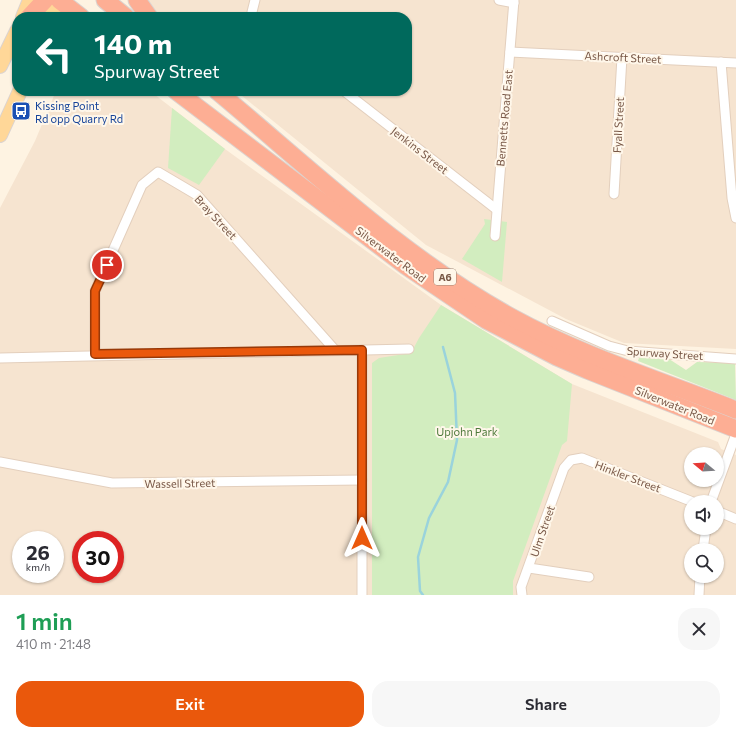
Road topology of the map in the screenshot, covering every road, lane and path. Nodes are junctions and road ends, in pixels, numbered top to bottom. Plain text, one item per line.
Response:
1 (30, 0) edge
2 (45, 0) edge
3 (59, 0) edge
4 (105, 0) edge
5 (137, 0) edge
6 (255, 0) edge
7 (499, 0) edge
8 (514, 2) edge
9 (25, 12) edge
10 (34, 12) edge
11 (53, 12) edge
12 (75, 12) edge
13 (120, 12) edge
14 (145, 12) edge
15 (252, 12) edge
16 (12, 41) edge
17 (510, 52) junction
18 (622, 57) junction
19 (720, 62) junction
20 (736, 63) edge
21 (0, 66) edge
22 (17, 96) edge
23 (183, 96) edge
24 (224, 96) edge
25 (350, 96) edge
26 (4, 118) edge
27 (0, 135) edge
28 (614, 194) dead end
29 (496, 209) junction
30 (736, 218) edge
31 (495, 236) dead end
32 (552, 321) dead end
33 (334, 349) junction
34 (409, 349) dead end
35 (362, 350) junction
36 (95, 354) junction
37 (0, 358) edge
38 (736, 358) edge
39 (736, 410) edge
40 (736, 429) edge
41 (736, 434) edge
42 (0, 462) edge
43 (564, 468) joint
44 (362, 480) junction
45 (714, 495) edge
46 (684, 498) edge
47 (724, 514) edge
48 (736, 519) edge
49 (529, 568) junction
50 (589, 577) dead end
51 (700, 583) edge
52 (362, 595) edge
53 (522, 595) edge
54 (699, 595) edge

1 - 9 main road
2 - 10 highway
3 - 11 main road
3 - 12 highway
4 - 13 highway
5 - 14 highway
6 - 15 street
7 - 8 street
8 - 17 street, Bennetts Road East
16 - 21 main road
17 - 18 street, Ashcroft Street
17 - 29 street, Bennetts Road East
18 - 19 street, Ashcroft Street
18 - 28 street, Fyall Street
19 - 20 street, Ashcroft Street
19 - 30 street
22 - 26 main road
23 - 40 highway, Silverwater Road / A6
24 - 39 highway, Silverwater Road / A6
25 - 29 street, Jenkins Street
26 - 27 main road
29 - 31 street, Bennetts Road East
32 - 38 street, Spurway Street
33 - 35 street
33 - 36 street
33 - 36 street, Bray Street
34 - 35 street
35 - 44 street
36 - 37 street
41 - 45 street
42 - 44 street, Wassell Street
43 - 46 street, Hinkler Street
43 - 49 street, Ulm Street
44 - 52 street
47 - 48 street
49 - 50 street
49 - 53 street, Ulm Street
51 - 54 street

